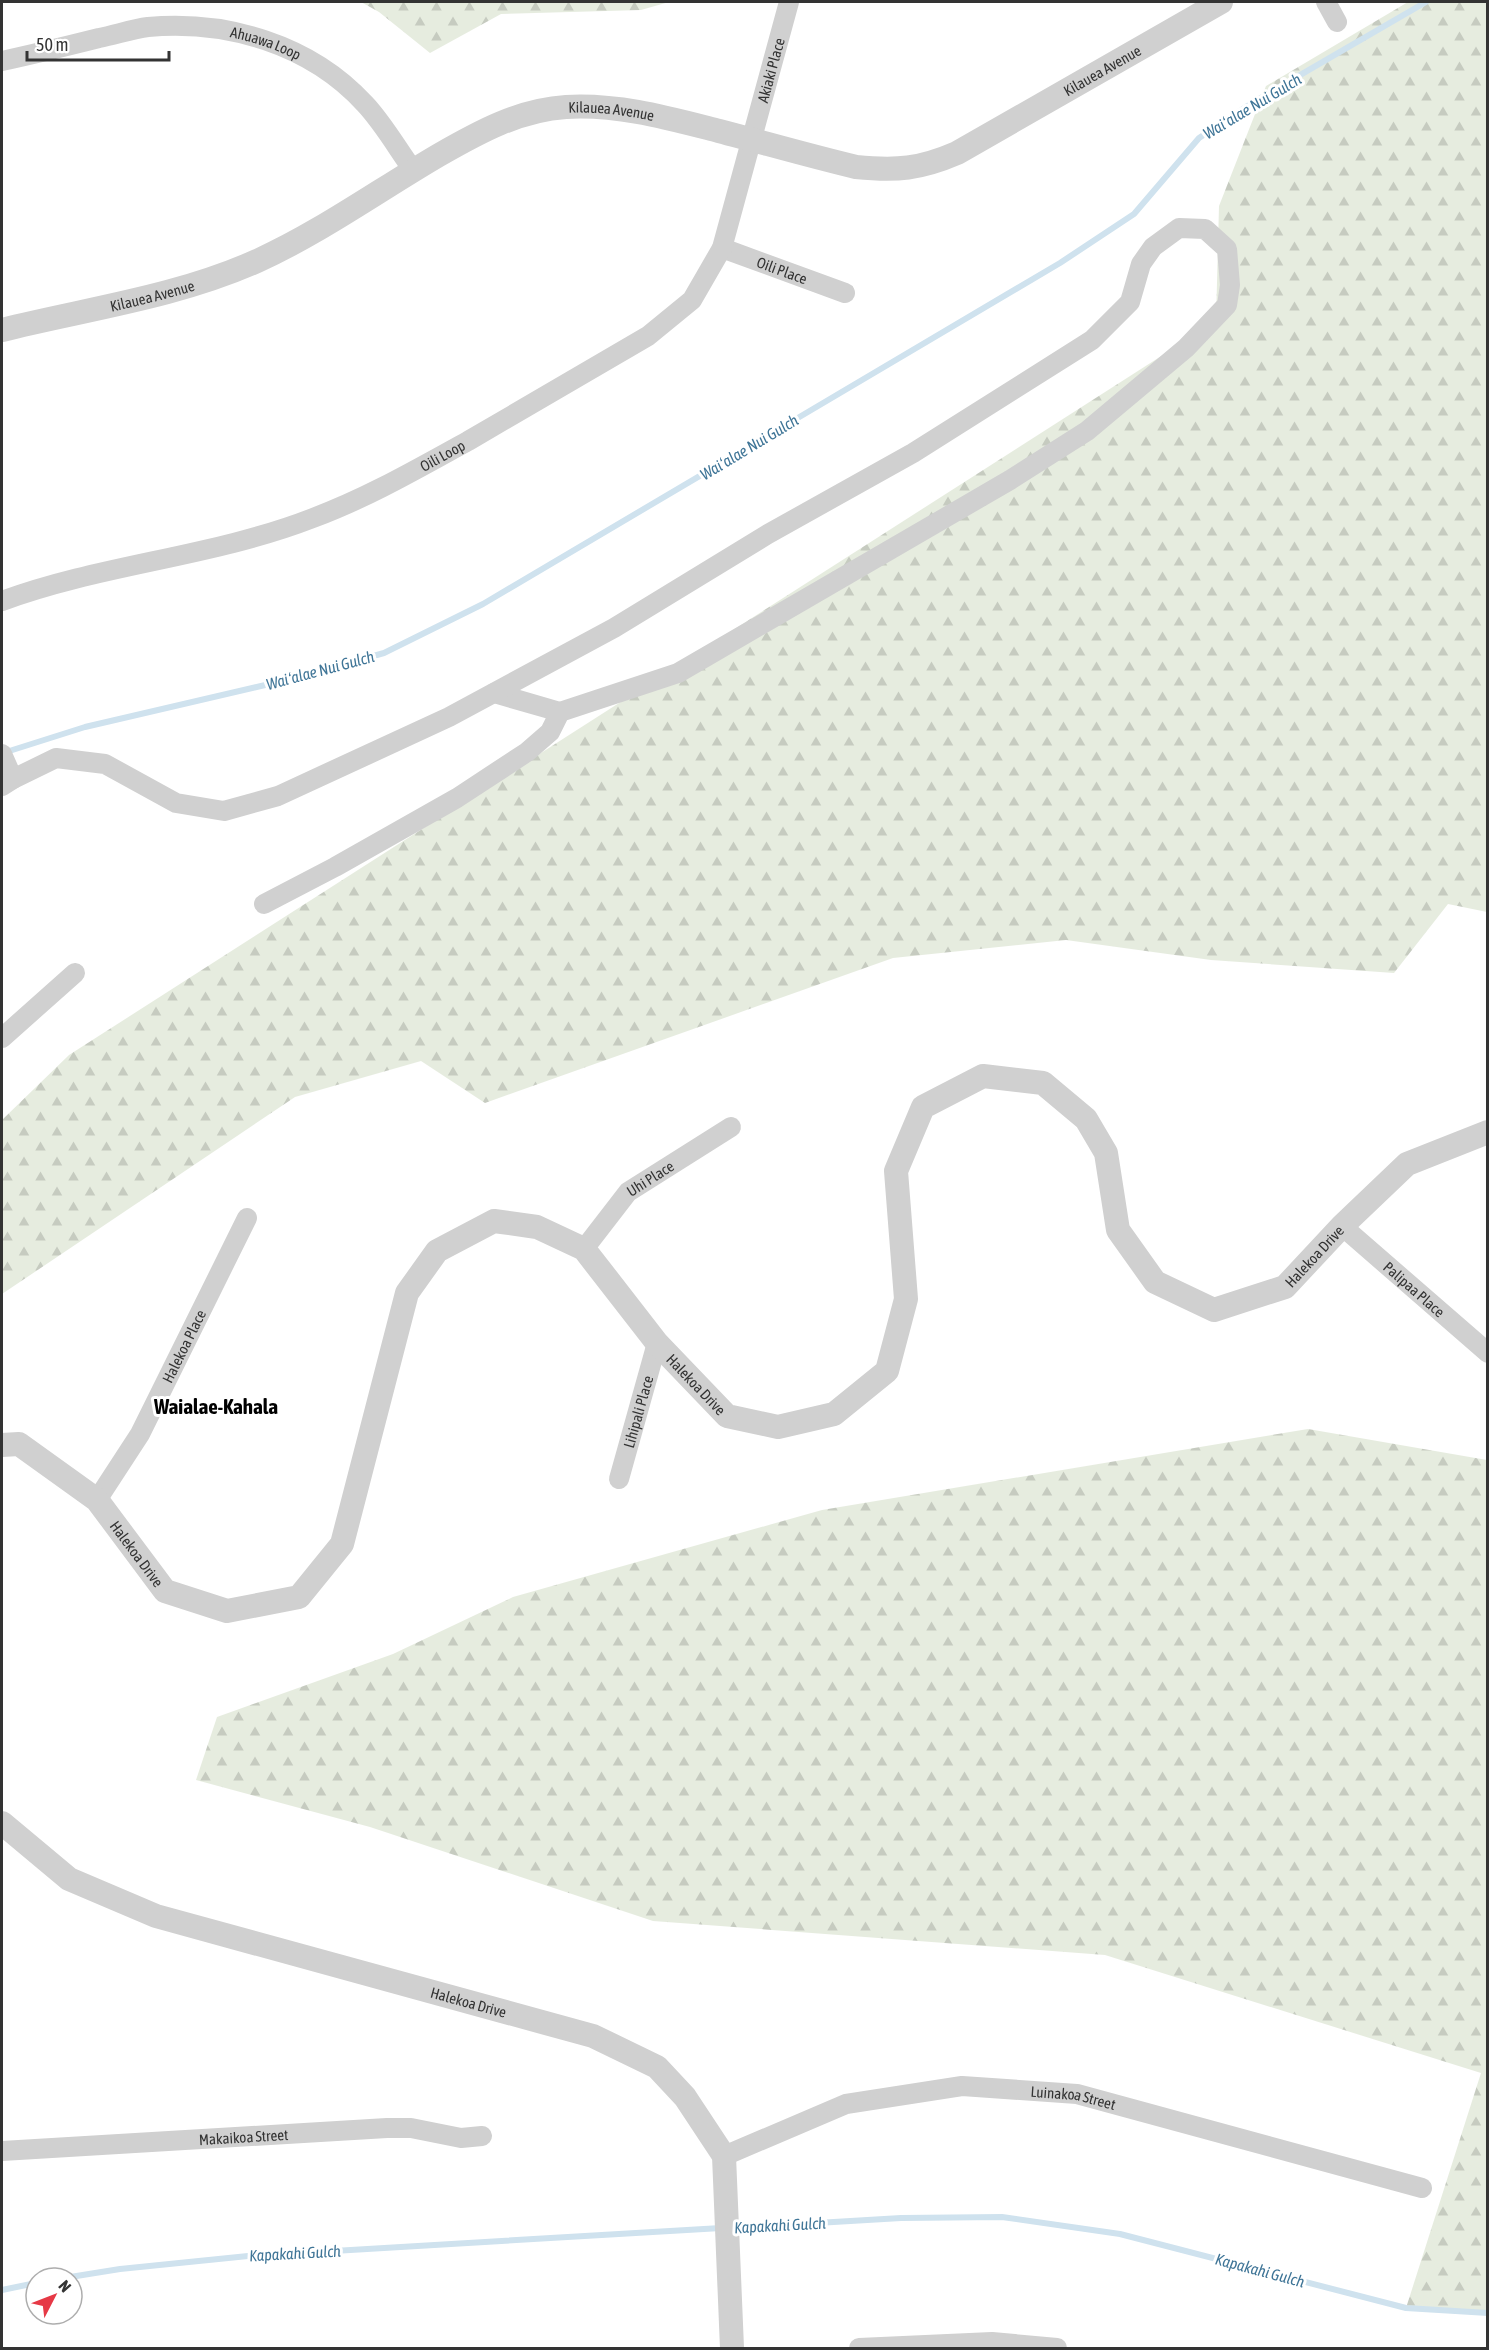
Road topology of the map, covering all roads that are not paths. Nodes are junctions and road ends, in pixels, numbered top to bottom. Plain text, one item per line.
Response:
1 (789, 2) edge
2 (1221, 2) edge
3 (1326, 2) edge
4 (1337, 22) dead end
5 (2, 61) edge
6 (750, 140) junction
7 (413, 170) junction
8 (722, 248) junction
9 (844, 293) dead end
10 (2, 330) edge
11 (2, 601) edge
12 (494, 693) junction
13 (560, 712) junction
14 (6, 771) edge
15 (264, 904) dead end
16 (75, 973) dead end
17 (2, 1038) edge
18 (731, 1127) dead end
19 (1488, 1132) edge
20 (247, 1218) dead end
21 (1342, 1226) junction
22 (584, 1249) junction
23 (657, 1343) junction
24 (1488, 1353) edge
25 (2, 1445) edge
26 (619, 1479) dead end
27 (97, 1500) junction
28 (2, 1823) edge
29 (482, 2136) dead end
30 (2, 2151) edge
31 (724, 2156) junction
32 (1422, 2188) dead end
33 (732, 2349) edge
34 (859, 2349) edge
35 (1057, 2349) edge

1 - 6 street, Akiaki Place
2 - 6 street, Kilauea Avenue
3 - 4 street
5 - 7 street, Ahuawa Loop
6 - 7 street, Kilauea Avenue
6 - 8 street, Oili Loop
7 - 10 street, Kilauea Avenue
8 - 9 street, Oili Place
8 - 11 street, Oili Loop
12 - 13 street
12 - 13 street
12 - 14 street
13 - 15 street
16 - 17 street
18 - 22 street, Uhi Place
19 - 21 street, Halekoa Drive
20 - 27 street, Halekoa Place
21 - 23 street, Halekoa Drive
21 - 24 street, Palipaa Place
22 - 23 street, Halekoa Drive
22 - 27 street, Halekoa Drive
23 - 26 street, Lihipali Place
25 - 27 street, Halekoa Drive
28 - 31 street, Halekoa Drive
29 - 30 street, Makaikoa Street
31 - 32 street, Luinakoa Street
31 - 33 street
34 - 35 street

